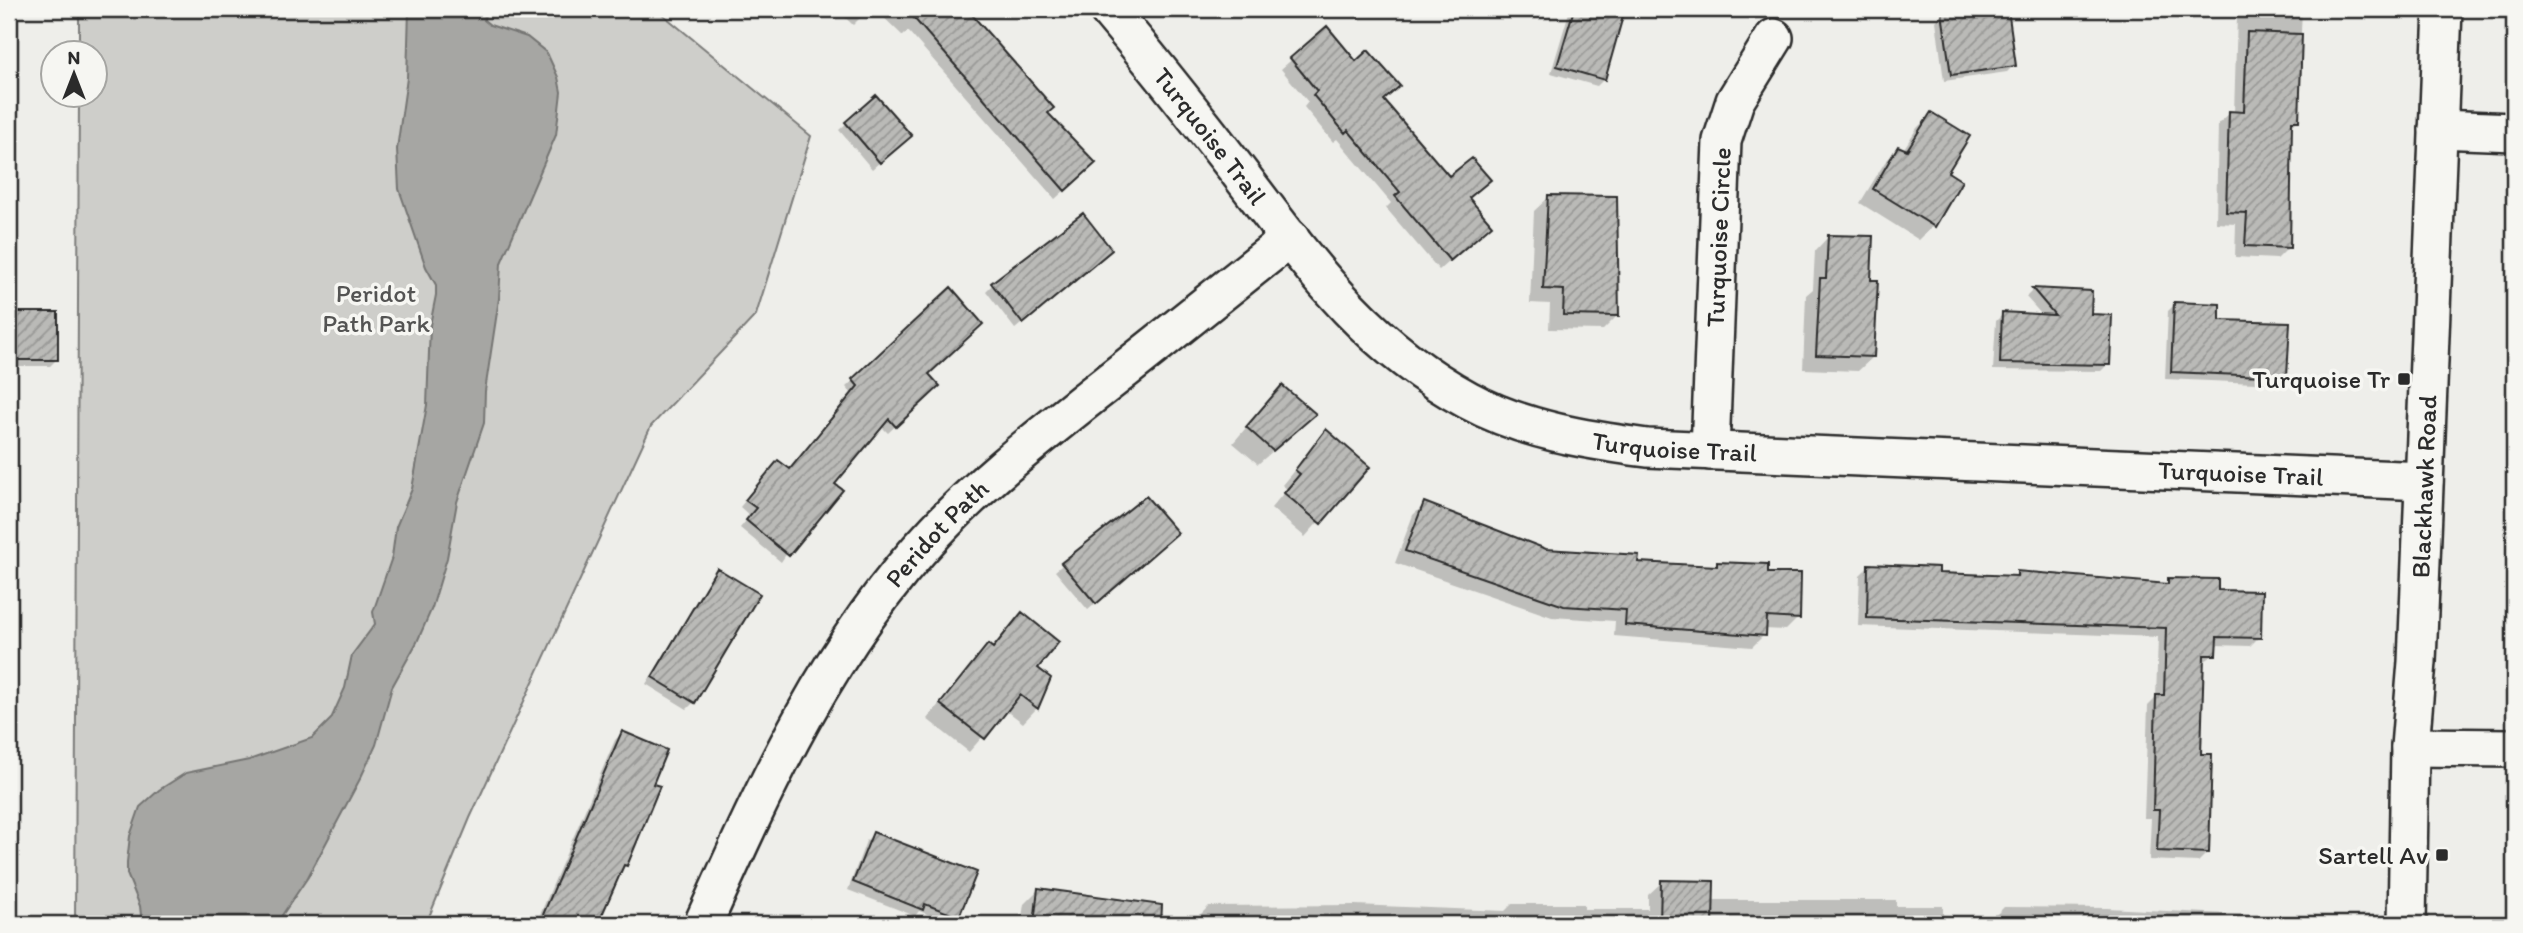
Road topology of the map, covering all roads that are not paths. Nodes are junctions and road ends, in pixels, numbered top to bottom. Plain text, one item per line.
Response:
1 (1108, 9) edge
2 (2443, 9) edge
3 (1774, 38) dead end
4 (2438, 129) junction
5 (2514, 132) edge
6 (1290, 238) junction
7 (1710, 451) junction
8 (2424, 481) junction
9 (2410, 747) junction
10 (2514, 748) edge
11 (703, 924) edge
12 (2407, 924) edge

1 - 6 street, Turquoise Trail
2 - 4 street, Blackhawk Road
3 - 7 street, Turquoise Circle
4 - 5 street
4 - 8 street, Blackhawk Road
6 - 7 street, Turquoise Trail
6 - 11 street, Peridot Path
7 - 8 street, Turquoise Trail
8 - 9 street, Blackhawk Road
9 - 10 street
9 - 12 street, Blackhawk Road

